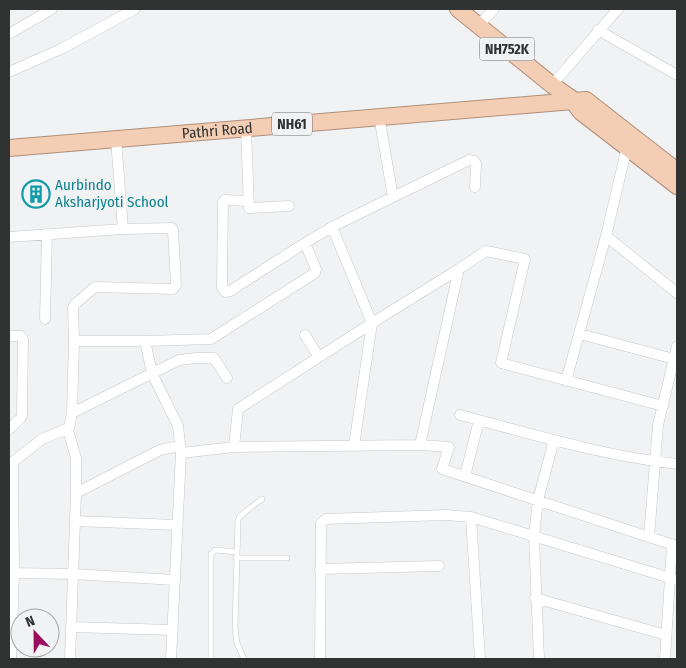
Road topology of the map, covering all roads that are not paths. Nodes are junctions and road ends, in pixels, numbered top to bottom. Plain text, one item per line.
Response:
1 (52, 9) edge
2 (135, 9) edge
3 (458, 9) edge
4 (494, 9) edge
5 (618, 9) edge
6 (479, 25) junction
7 (598, 30) junction
8 (9, 34) edge
9 (9, 72) edge
10 (677, 75) edge
11 (555, 87) junction
12 (574, 101) junction
13 (379, 116) junction
14 (246, 128) junction
15 (116, 139) junction
16 (627, 147) junction
17 (9, 148) edge
18 (677, 171) edge
19 (677, 186) edge
20 (475, 187) dead end
21 (393, 197) junction
22 (248, 201) junction
23 (289, 206) dead end
24 (332, 227) junction
25 (123, 229) junction
26 (47, 234) junction
27 (606, 236) junction
28 (9, 237) edge
29 (305, 242) junction
30 (459, 269) junction
31 (677, 293) edge
32 (45, 319) dead end
33 (372, 323) junction
34 (305, 334) dead end
35 (580, 334) junction
36 (9, 336) edge
37 (74, 341) junction
38 (145, 341) junction
39 (677, 346) edge
40 (319, 357) junction
41 (674, 359) junction
42 (152, 373) junction
43 (227, 378) dead end
44 (566, 381) junction
45 (663, 406) junction
46 (72, 413) junction
47 (460, 415) dead end
48 (478, 420) junction
49 (9, 429) edge
50 (68, 430) junction
51 (554, 440) junction
52 (420, 445) junction
53 (354, 446) junction
54 (234, 447) junction
55 (181, 449) junction
56 (655, 462) junction
57 (11, 463) edge
58 (677, 464) edge
59 (465, 476) junction
60 (76, 493) junction
61 (262, 499) dead end
62 (538, 500) junction
63 (472, 517) junction
64 (75, 521) junction
65 (177, 525) junction
66 (534, 536) junction
67 (649, 537) junction
68 (674, 545) edge
69 (237, 555) junction
70 (287, 558) dead end
71 (439, 566) dead end
72 (320, 569) junction
73 (11, 573) edge
74 (73, 574) junction
75 (673, 579) edge
76 (175, 580) junction
77 (535, 598) junction
78 (71, 627) junction
79 (173, 630) junction
80 (666, 635) junction
81 (11, 659) edge
82 (70, 659) edge
83 (171, 659) edge
84 (211, 659) edge
85 (244, 659) edge
86 (320, 659) edge
87 (480, 659) edge
88 (539, 659) edge
89 (665, 659) edge

1 - 8 street
2 - 9 street
3 - 6 highway, NH752K
4 - 6 street
5 - 7 street
6 - 11 highway, NH752K
7 - 10 street
7 - 11 street
11 - 12 highway, NH752K
12 - 13 highway, Pathri Road / NH61
12 - 16 highway
12 - 18 highway, NH61
13 - 14 highway, Pathri Road / NH61
13 - 21 street
14 - 15 highway, Pathri Road / NH61
14 - 22 street
15 - 17 highway, Pathri Road / NH61
15 - 25 street
16 - 19 highway
16 - 27 street
20 - 21 street
21 - 24 street
22 - 23 street
22 - 29 street
24 - 29 street
24 - 33 street
25 - 26 street
25 - 37 street
26 - 28 street
26 - 32 street
27 - 31 street
27 - 35 street
29 - 38 street
30 - 33 street
30 - 44 street
30 - 52 street
33 - 40 street
33 - 53 street
34 - 40 street
35 - 41 street
35 - 44 street
36 - 49 street
37 - 38 street
37 - 46 street
38 - 42 street
39 - 41 street
40 - 54 street
41 - 45 street
42 - 43 street
42 - 46 street
42 - 55 street
44 - 45 street
45 - 56 street
46 - 50 street
47 - 48 street
48 - 51 street
48 - 59 street
50 - 57 street
50 - 60 street
51 - 56 street
51 - 62 street
52 - 53 street
52 - 59 street
53 - 54 street
54 - 55 street
55 - 60 street
55 - 65 street
56 - 58 street
56 - 67 street
57 - 73 street
59 - 62 street
60 - 64 street
61 - 69 lane
62 - 66 street
62 - 67 street
63 - 66 street
63 - 72 street
63 - 87 street
64 - 65 street
64 - 74 street
65 - 76 street
66 - 75 street
66 - 77 street
67 - 68 street
68 - 75 street
69 - 70 lane
69 - 84 lane
69 - 85 lane
71 - 72 street
72 - 86 street
73 - 74 street
73 - 81 street
74 - 76 street
74 - 78 street
75 - 80 street
76 - 79 street
77 - 80 street
77 - 88 street
78 - 79 street
78 - 82 street
79 - 83 street
80 - 89 street

